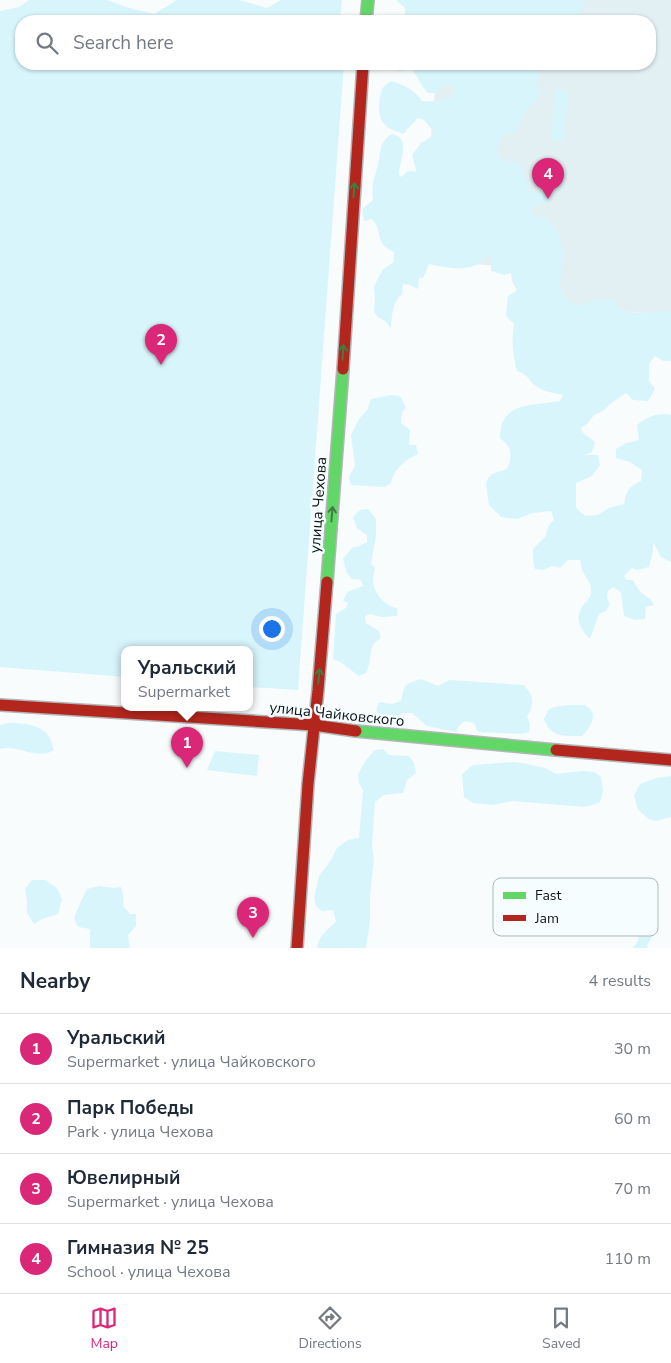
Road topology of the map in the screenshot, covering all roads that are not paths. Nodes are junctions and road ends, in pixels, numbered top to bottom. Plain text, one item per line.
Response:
1 (368, 0) edge
2 (367, 15) edge
3 (362, 70) edge
4 (0, 705) edge
5 (314, 725) junction
6 (671, 760) edge
7 (297, 948) edge

1 - 2 street
5 -> 3 street, улица Чехова
4 - 5 street, улица Чайковского
5 - 6 street, улица Чайковского
5 - 7 street, улица Чехова

